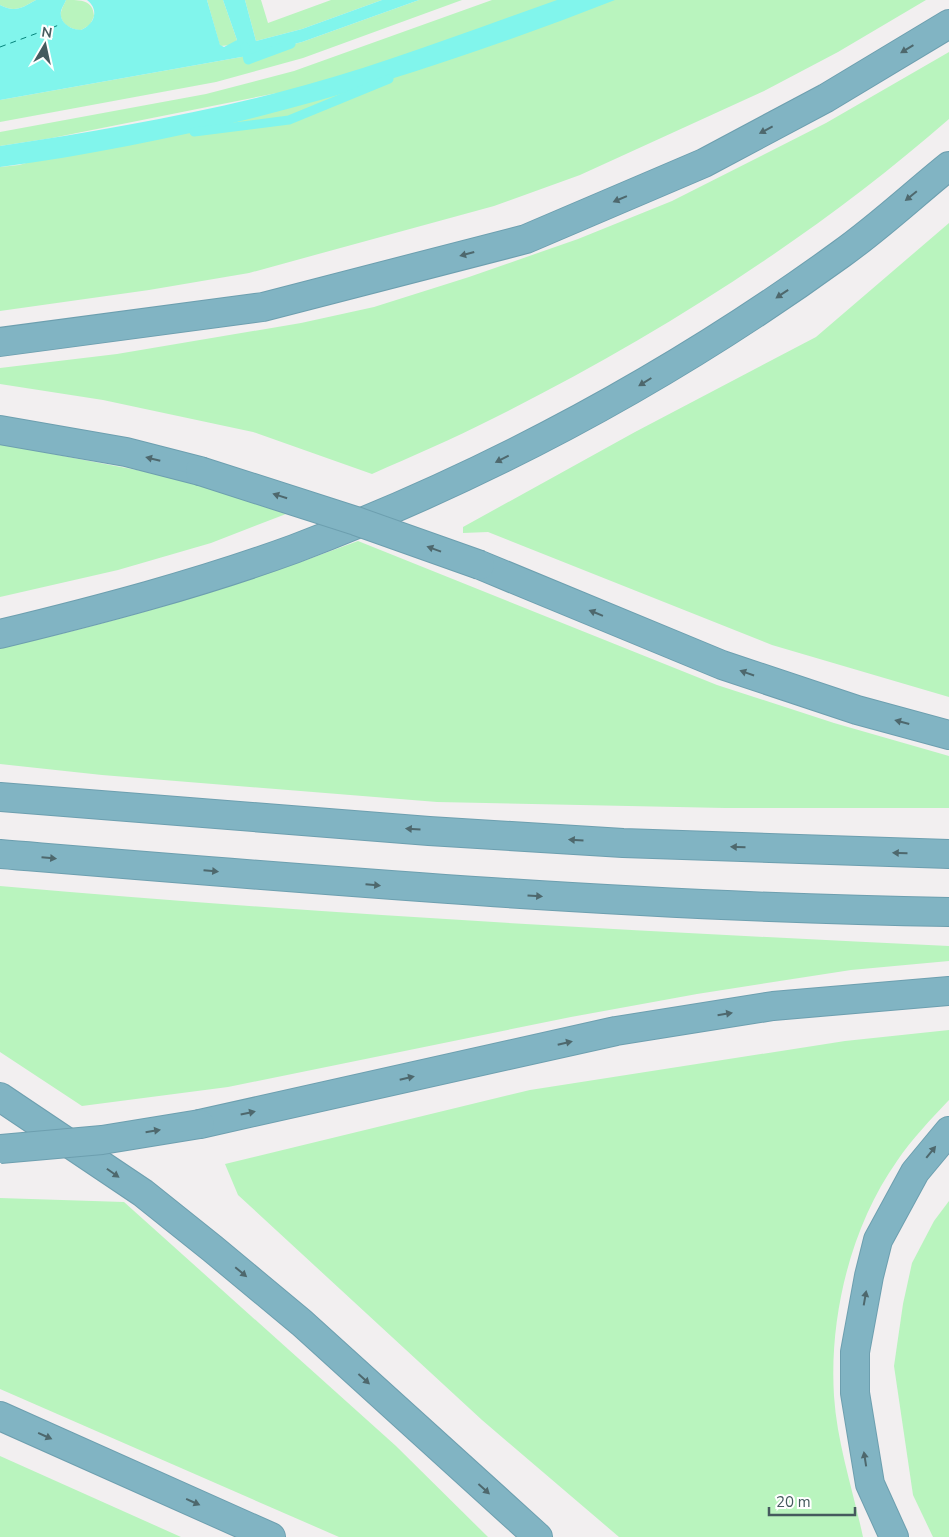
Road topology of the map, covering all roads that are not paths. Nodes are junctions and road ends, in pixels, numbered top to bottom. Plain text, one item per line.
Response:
1 (949, 24) edge
2 (949, 166) edge
3 (0, 342) edge
4 (0, 430) edge
5 (0, 634) edge
6 (949, 735) edge
7 (0, 797) edge
8 (0, 854) edge
9 (949, 854) edge
10 (949, 912) edge
11 (949, 991) edge
12 (0, 1097) edge
13 (949, 1131) edge
14 (0, 1149) edge
15 (0, 1416) edge
16 (271, 1537) edge
17 (538, 1537) edge
18 (894, 1537) edge

1 -> 3 highway
2 -> 5 highway
6 -> 4 highway, bridge
9 -> 7 highway
8 -> 10 highway
14 -> 11 highway, bridge
12 -> 17 highway
18 -> 13 highway
15 -> 16 highway

